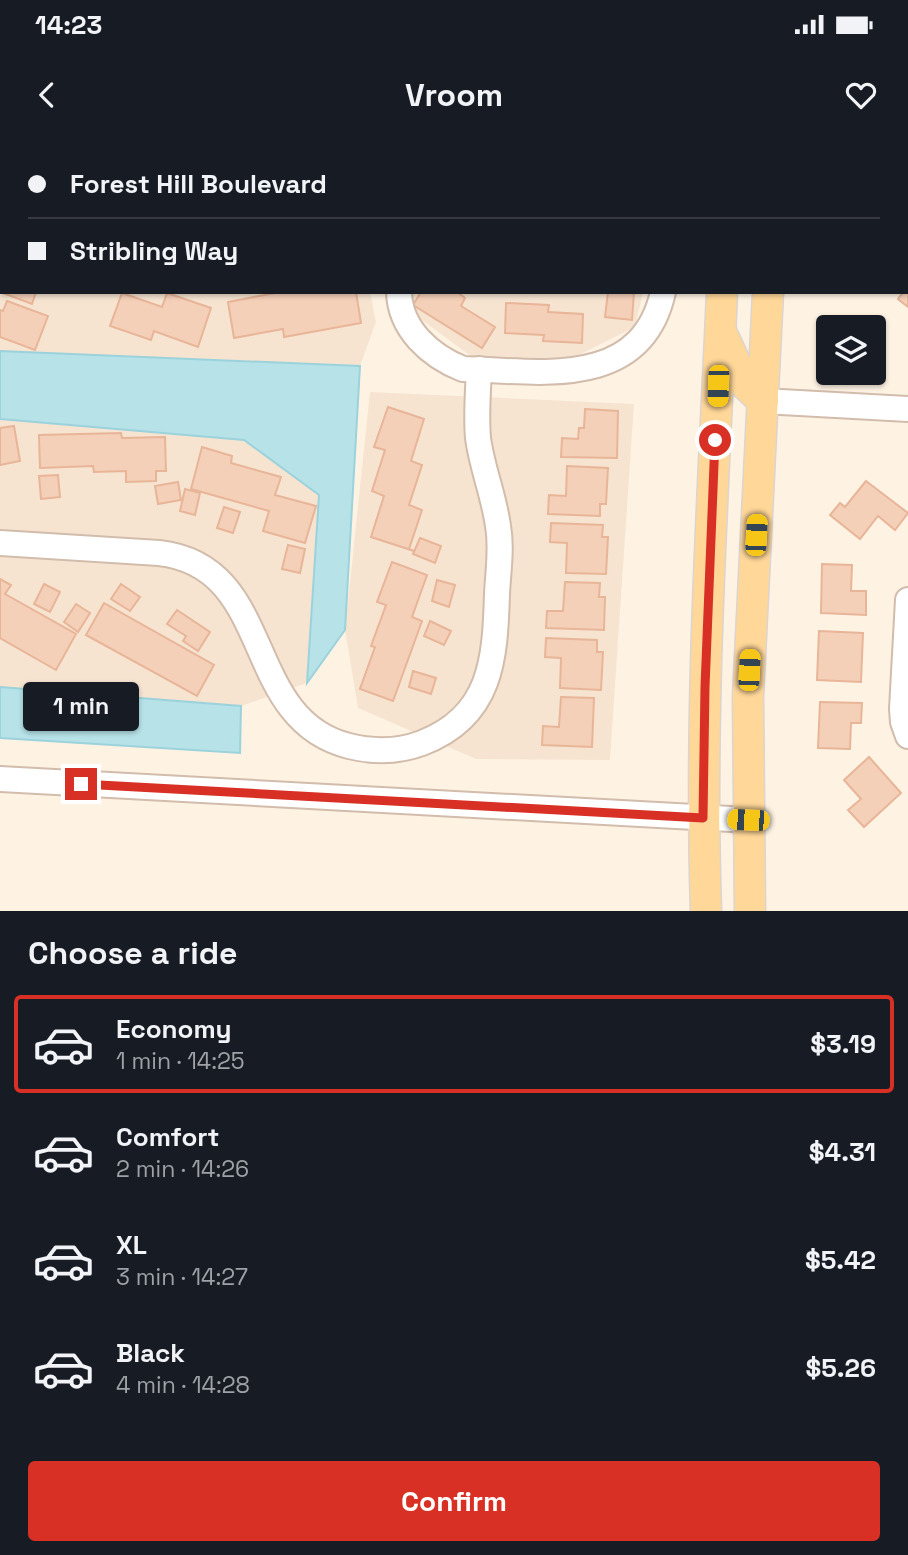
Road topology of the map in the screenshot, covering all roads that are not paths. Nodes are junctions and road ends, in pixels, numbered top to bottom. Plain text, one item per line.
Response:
1 (399, 294) edge
2 (662, 294) edge
3 (722, 294) edge
4 (768, 294) edge
5 (720, 331) junction
6 (479, 369) junction
7 (763, 401) junction
8 (908, 409) edge
9 (0, 543) edge
10 (908, 600) edge
11 (908, 736) edge
12 (0, 779) edge
13 (703, 818) junction
14 (748, 820) junction
15 (706, 911) edge
16 (750, 911) edge

1 - 6 street
2 - 6 street
3 - 5 main road
4 - 7 main road
5 - 7 main road
5 - 13 main road
6 - 9 street
7 - 8 street
7 - 14 main road
10 - 11 street
12 - 13 street
13 - 14 street
13 - 15 main road
14 - 16 main road

